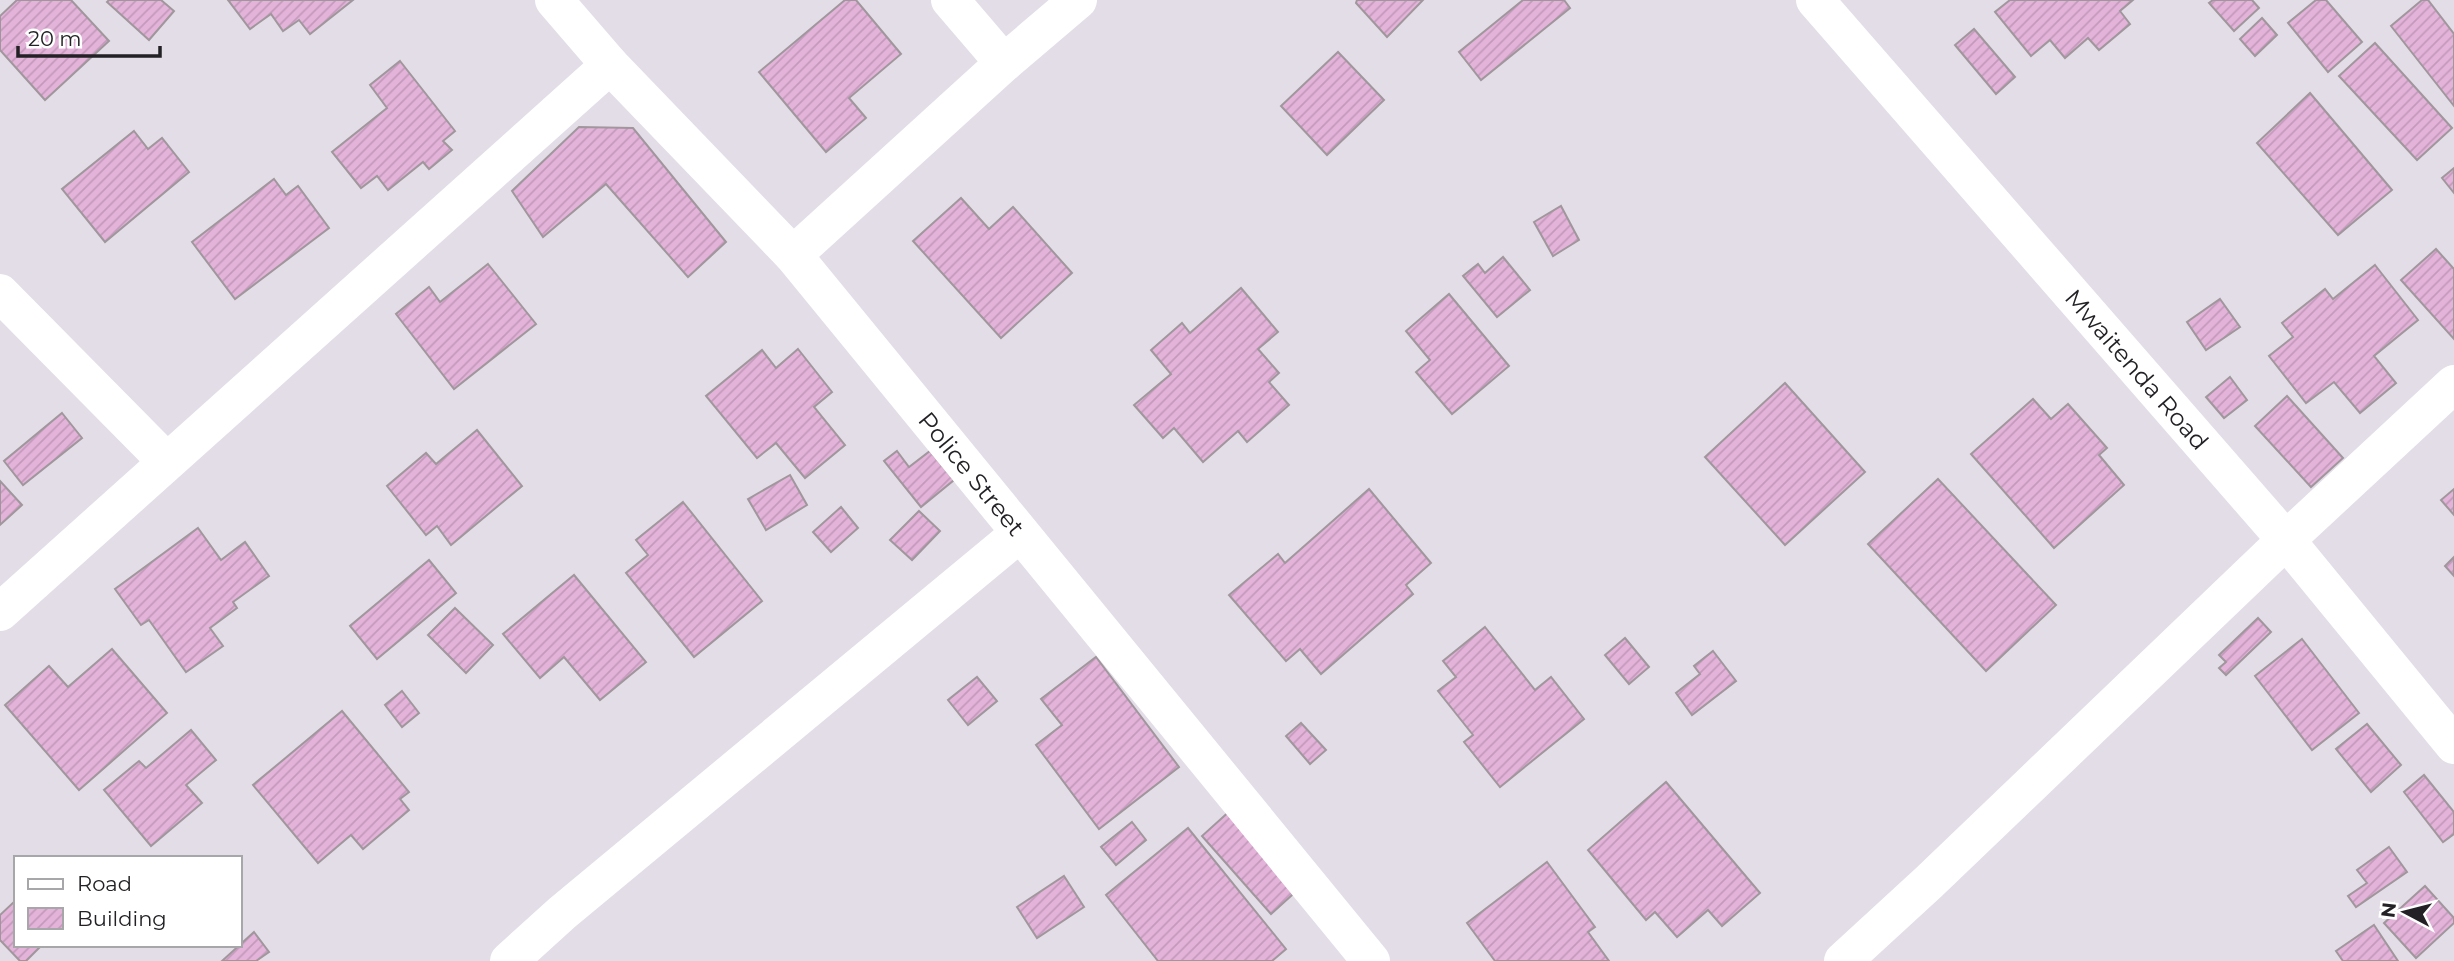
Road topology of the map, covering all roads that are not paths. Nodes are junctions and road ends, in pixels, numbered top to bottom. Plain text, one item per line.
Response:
1 (554, 0) edge
2 (950, 0) edge
3 (1078, 0) edge
4 (1815, 0) edge
5 (1004, 63) junction
6 (610, 65) junction
7 (793, 255) junction
8 (0, 293) edge
9 (2454, 384) edge
10 (166, 461) junction
11 (1020, 533) junction
12 (2286, 540) junction
13 (0, 612) edge
14 (2454, 745) edge
15 (509, 961) edge
16 (1371, 961) edge
17 (1843, 961) edge

1 - 6 street, Police Street
2 - 5 street
3 - 5 street
4 - 12 street, Mwaitenda Road
5 - 7 street
6 - 7 street, Police Street
6 - 10 street
7 - 11 street, Police Street
8 - 10 street
9 - 12 street
10 - 13 street
11 - 15 street
11 - 16 street, Police Street
12 - 14 street, Mwaitenda Road
12 - 17 street

